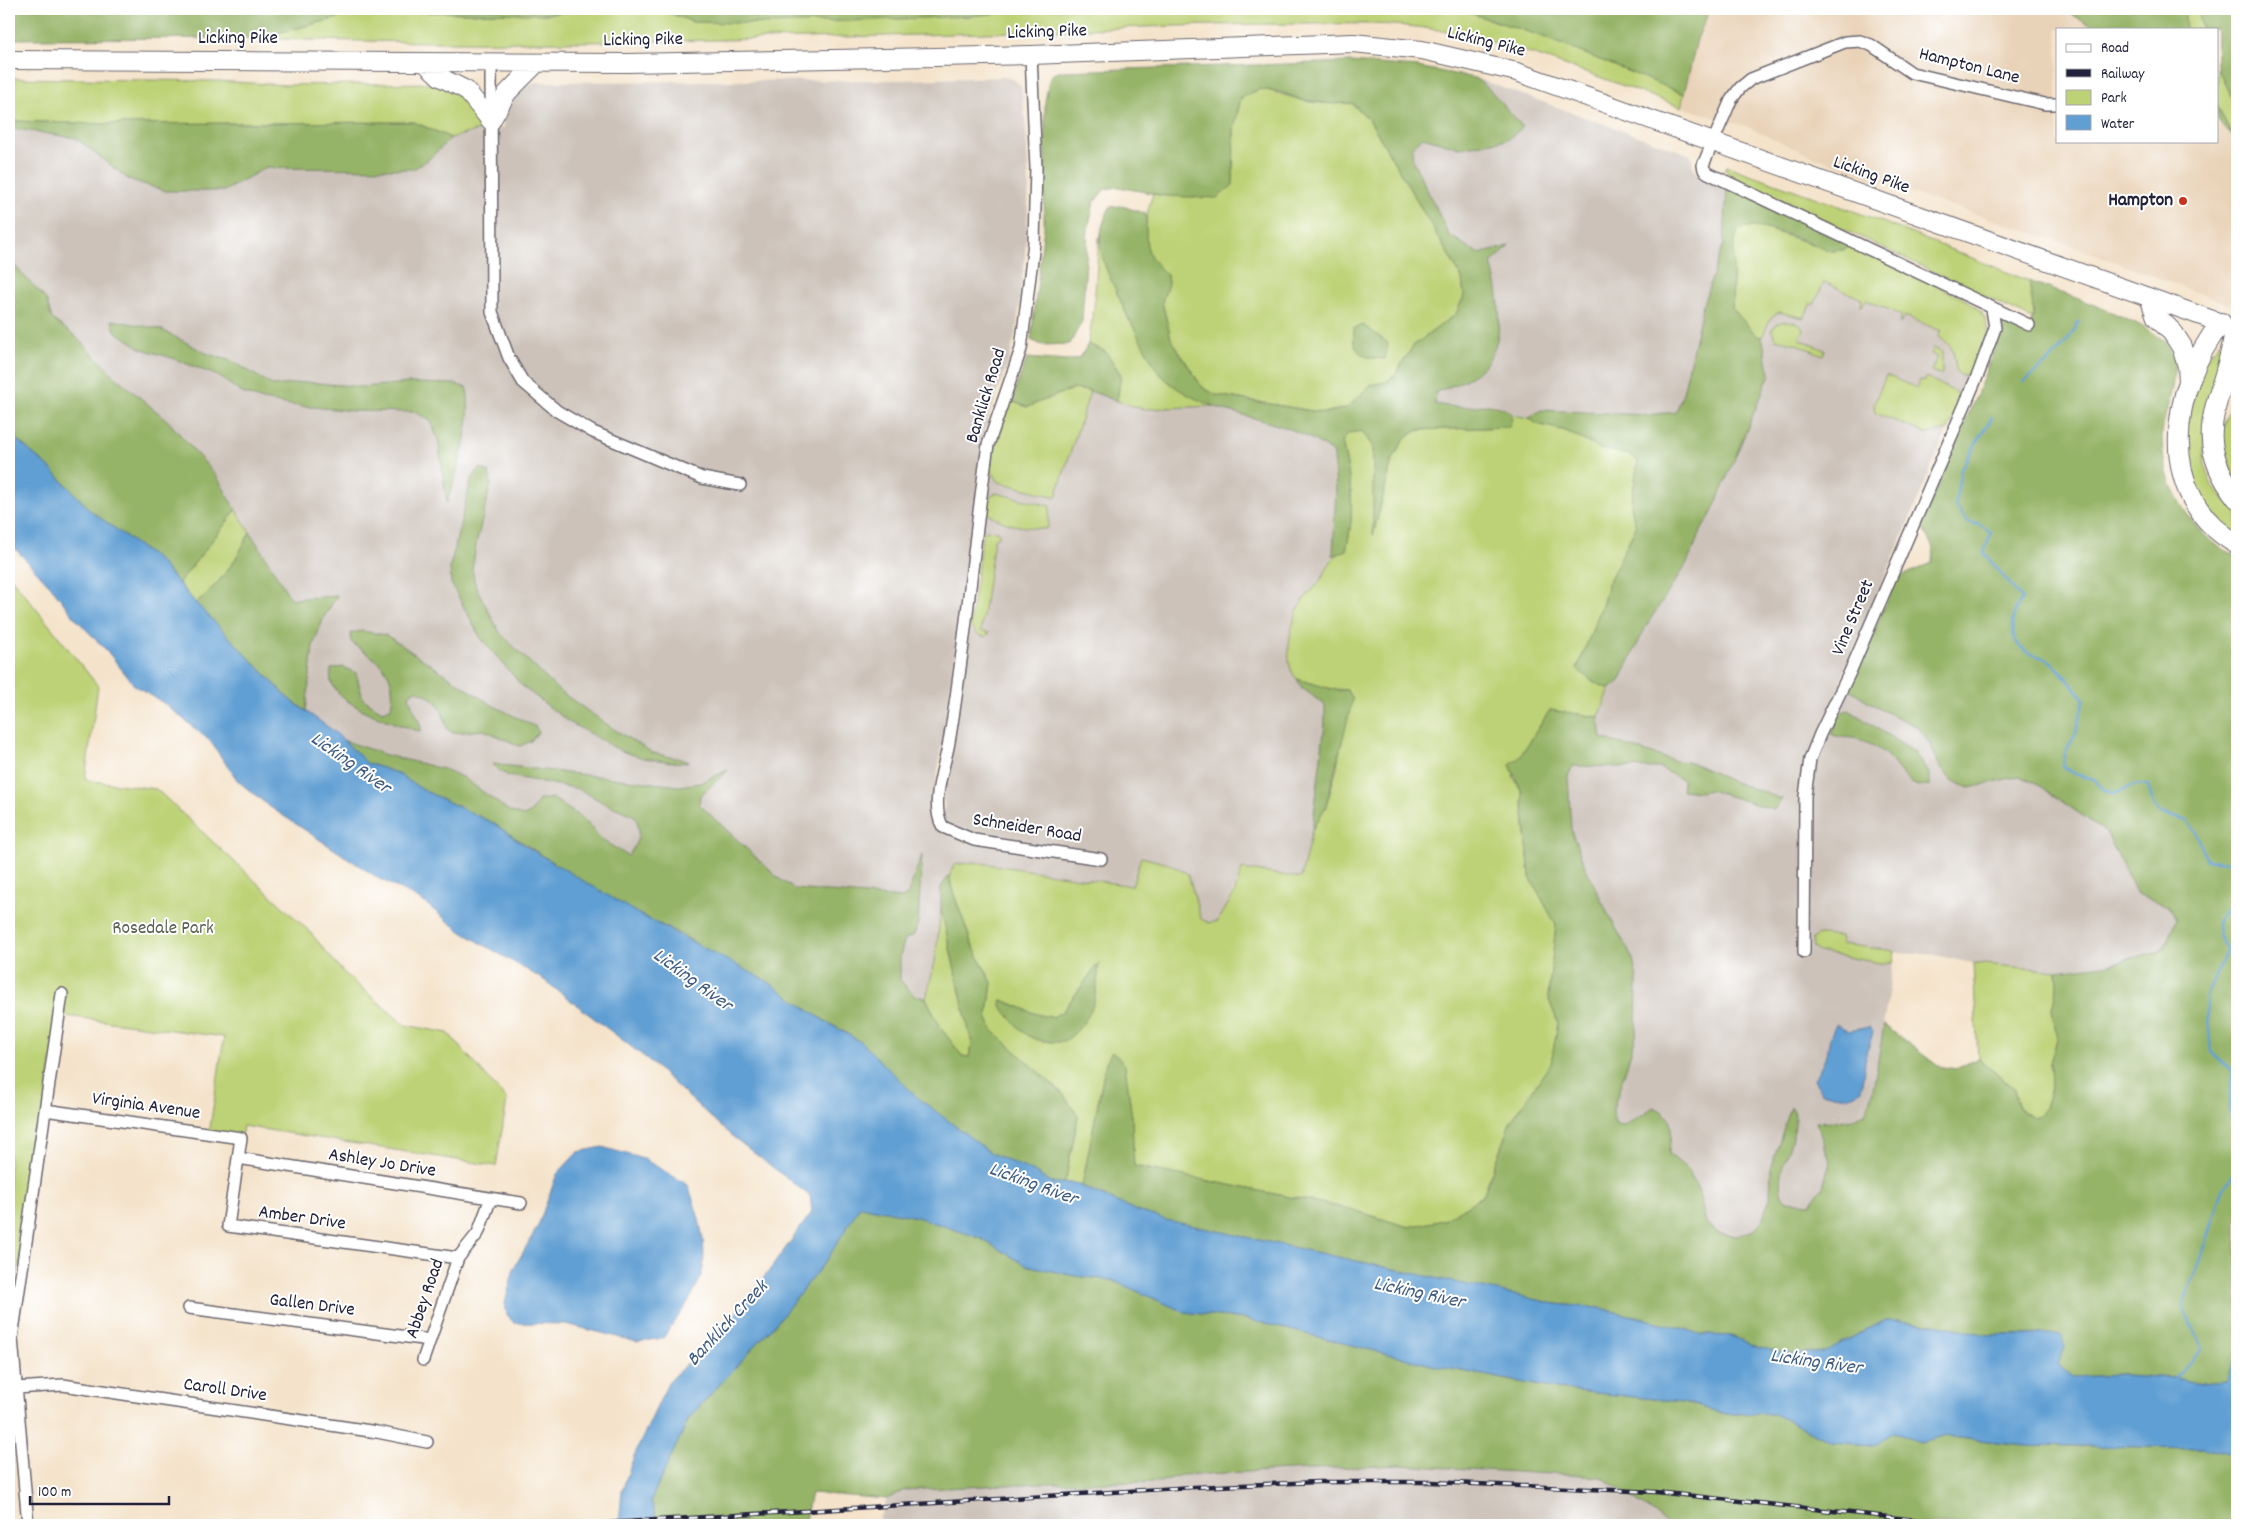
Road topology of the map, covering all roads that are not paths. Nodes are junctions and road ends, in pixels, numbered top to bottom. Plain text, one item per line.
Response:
1 (1031, 55) junction
2 (9, 60) edge
3 (425, 63) junction
4 (537, 63) junction
5 (490, 64) junction
6 (2056, 104) edge
7 (491, 121) junction
8 (1713, 141) junction
9 (2152, 300) junction
10 (1992, 309) junction
11 (2029, 325) dead end
12 (2228, 325) junction
13 (2237, 388) edge
14 (2188, 389) junction
15 (2212, 420) junction
16 (740, 485) dead end
17 (2237, 498) edge
18 (2237, 544) edge
19 (942, 775) joint
20 (1101, 859) dead end
21 (1804, 952) dead end
22 (62, 994) dead end
23 (45, 1110) junction
24 (241, 1138) joint
25 (238, 1158) junction
26 (491, 1198) junction
27 (521, 1203) dead end
28 (458, 1258) junction
29 (189, 1308) dead end
30 (430, 1340) junction
31 (423, 1360) dead end
32 (16, 1388) junction
33 (427, 1442) dead end
34 (28, 1525) edge

1 - 4 main road, Licking Pike
1 - 8 main road, Licking Pike
1 - 19 street, Banklick Road
2 - 3 main road, Licking Pike
3 - 5 main road, Licking Pike
3 - 7 main road
4 - 5 main road, Licking Pike
4 - 7 main road
5 - 7 street
6 - 8 street, Hampton Lane
7 - 16 street
8 - 9 main road, Licking Pike
8 - 10 street, Hampton Lane
9 - 12 main road, Licking Pike
9 - 14 highway
10 - 11 street
10 - 21 street, Vine Street
12 - 14 highway
12 - 15 highway
13 - 15 highway
14 - 18 highway
15 - 17 highway
19 - 20 street, Schneider Road
22 - 23 street
23 - 24 street, Virginia Avenue
23 - 32 street
24 - 25 street, Amber Drive
25 - 26 street, Ashley Jo Drive
25 - 28 street, Amber Drive
26 - 27 street, Ashley Jo Drive
26 - 28 street, Abbey Road
28 - 30 street, Abbey Road
29 - 30 street, Gallen Drive
30 - 31 street, Abbey Road
32 - 33 street, Caroll Drive
32 - 34 street

